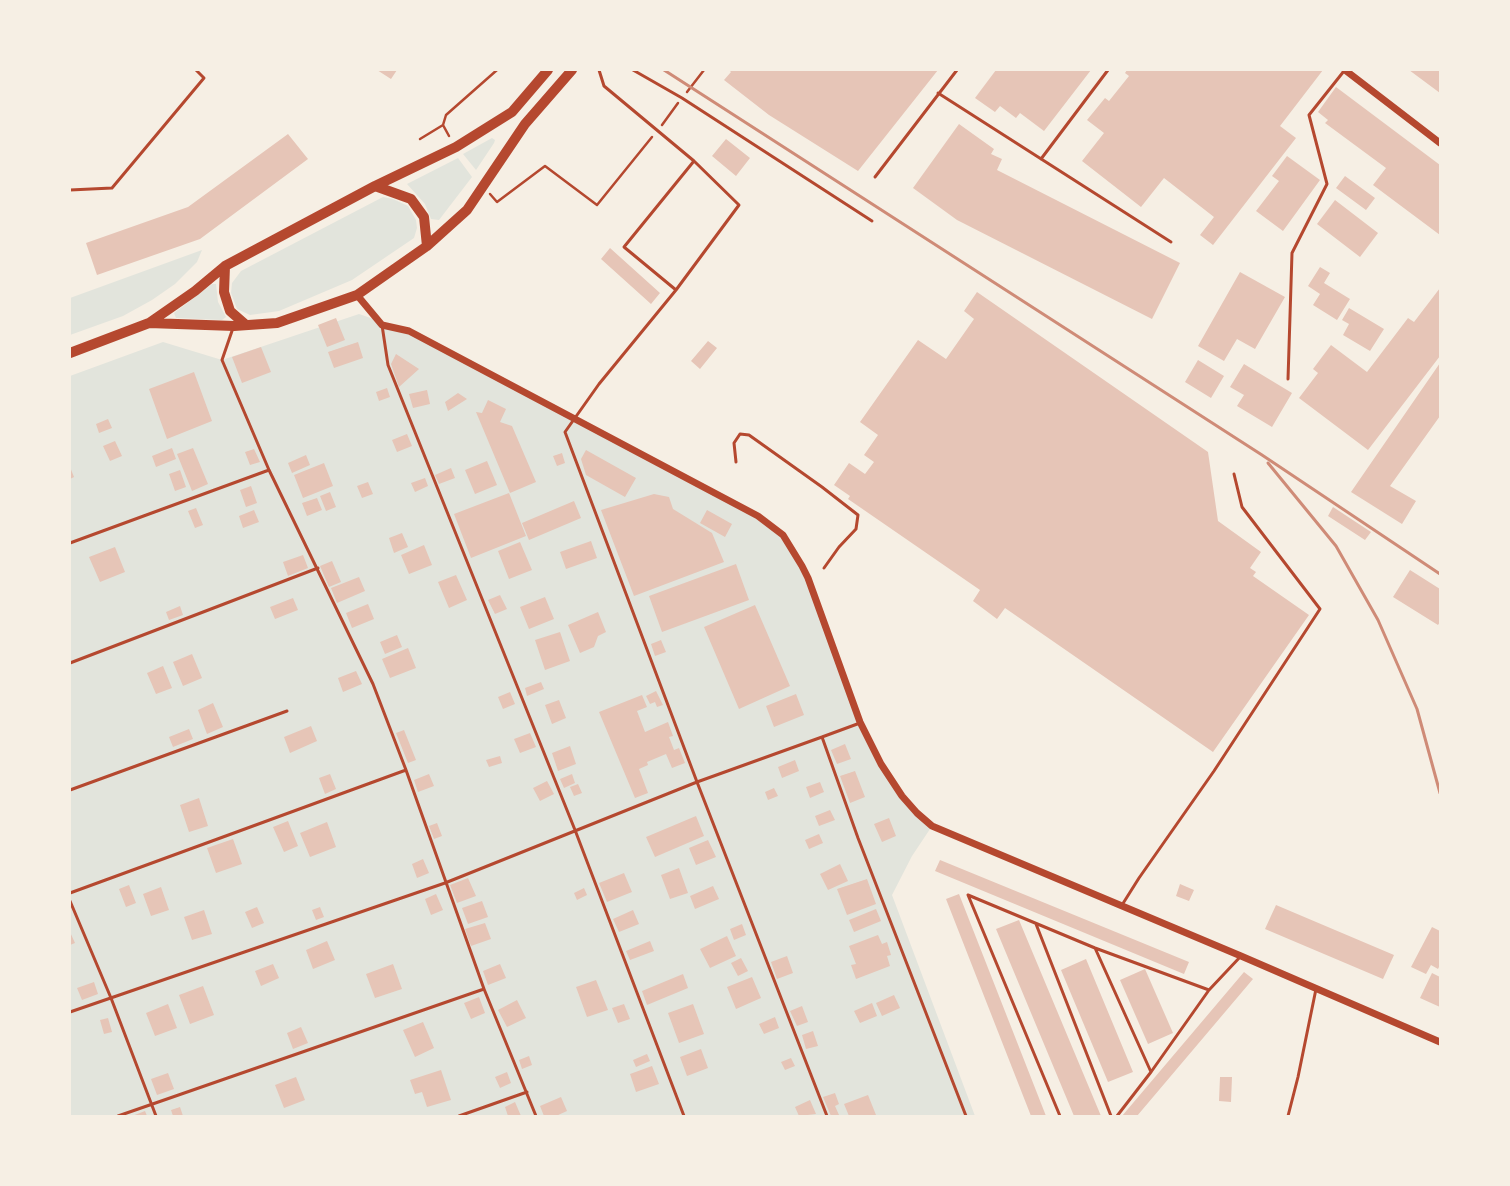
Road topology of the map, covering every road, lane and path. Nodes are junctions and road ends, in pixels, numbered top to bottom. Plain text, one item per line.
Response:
1 (196, 70) edge
2 (497, 70) edge
3 (548, 70) edge
4 (572, 70) edge
5 (599, 70) edge
6 (633, 70) edge
7 (957, 70) edge
8 (1108, 70) edge
9 (1345, 70) edge
10 (938, 94) junction
11 (443, 125) junction
12 (449, 136) dead end
13 (420, 139) dead end
14 (1440, 143) edge
15 (1041, 159) junction
16 (694, 161) junction
17 (875, 177) dead end
18 (375, 186) junction
19 (70, 190) edge
20 (488, 191) dead end
21 (597, 205) dead end
22 (872, 221) dead end
23 (1171, 242) dead end
24 (427, 246) junction
25 (225, 266) junction
26 (676, 290) junction
27 (357, 295) junction
28 (149, 323) junction
29 (246, 325) junction
30 (382, 325) junction
31 (234, 326) junction
32 (70, 352) edge
33 (1288, 380) dead end
34 (574, 418) junction
35 (736, 462) dead end
36 (269, 470) junction
37 (1234, 474) dead end
38 (70, 543) edge
39 (318, 568) junction
40 (824, 568) dead end
41 (70, 663) edge
42 (287, 712) dead end
43 (860, 722) junction
44 (822, 737) junction
45 (406, 770) junction
46 (697, 782) junction
47 (70, 790) edge
48 (575, 830) junction
49 (445, 883) junction
50 (70, 893) edge
51 (70, 901) edge
52 (1121, 906) junction
53 (1036, 923) junction
54 (1095, 948) junction
55 (1241, 956) junction
56 (1316, 988) junction
57 (484, 989) junction
58 (1209, 990) junction
59 (111, 998) junction
60 (70, 1012) edge
61 (1440, 1042) edge
62 (1151, 1072) junction
63 (527, 1092) junction
64 (152, 1104) junction
65 (118, 1116) edge
66 (156, 1116) edge
67 (459, 1116) edge
68 (536, 1116) edge
69 (684, 1116) edge
70 (827, 1116) edge
71 (966, 1116) edge
72 (1060, 1116) edge
73 (1111, 1116) edge
74 (1117, 1116) edge
75 (1288, 1116) edge

1 - 19 lane
2 - 11 path
3 - 18 main road
4 - 24 main road
5 - 16 lane
6 - 22 lane
7 - 10 lane
8 - 15 lane
9 - 14 street
9 - 33 lane
10 - 15 lane
10 - 17 lane
11 - 12 path
11 - 13 path
15 - 23 lane
16 - 26 lane
16 - 26 lane
18 - 24 main road
18 - 25 main road
20 - 21 path
24 - 27 main road
25 - 28 main road
25 - 29 main road
26 - 34 lane
27 - 29 main road
27 - 30 street
28 - 31 main road
28 - 32 main road
29 - 31 main road
30 - 34 street
30 - 48 lane
31 - 36 lane
34 - 43 street
34 - 46 lane
35 - 40 lane
36 - 38 lane
36 - 39 lane
37 - 52 lane
39 - 41 lane
39 - 45 lane
42 - 47 lane
43 - 44 lane
43 - 52 street
44 - 46 lane
44 - 71 lane
45 - 49 lane
45 - 50 lane
46 - 48 lane
46 - 70 lane
48 - 49 lane
48 - 69 lane
49 - 57 lane
49 - 59 lane
51 - 59 lane
52 - 55 street
53 - 54 lane
53 - 72 lane
53 - 73 lane
54 - 58 lane
54 - 62 lane
55 - 56 street
55 - 58 lane
56 - 61 street
56 - 75 lane
57 - 63 lane
57 - 64 lane
58 - 62 lane
59 - 60 lane
59 - 64 lane
62 - 74 lane
63 - 67 lane
63 - 68 lane
64 - 65 lane
64 - 66 lane

